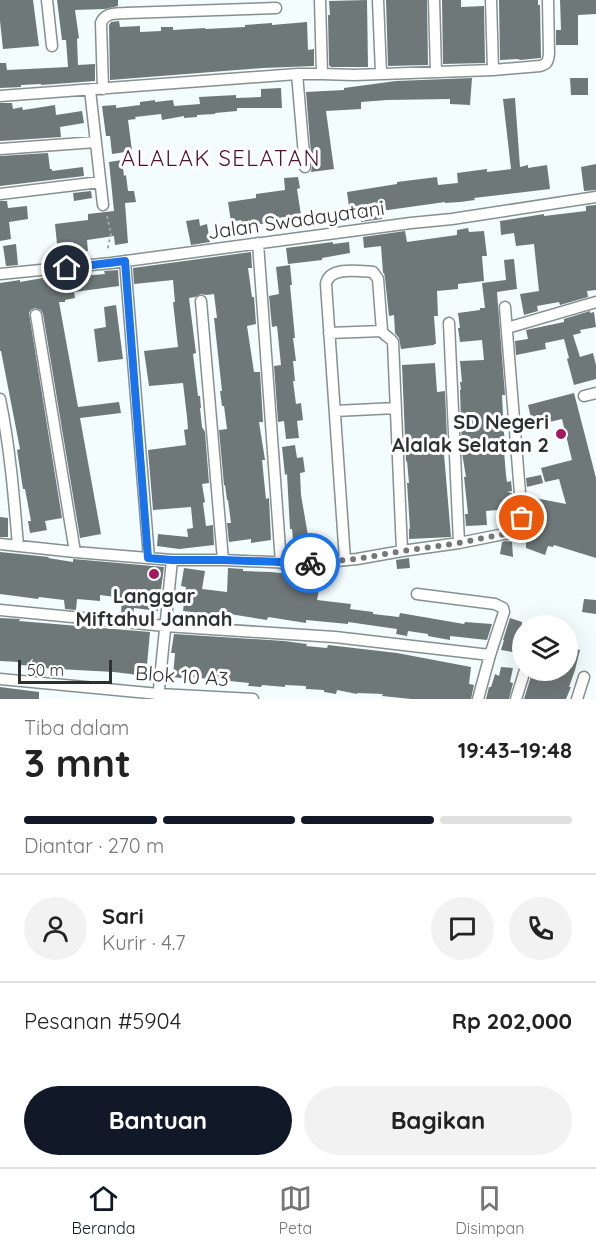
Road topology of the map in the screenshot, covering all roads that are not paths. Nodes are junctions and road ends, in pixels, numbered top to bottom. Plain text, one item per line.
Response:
1 (46, 0) edge
2 (320, 0) edge
3 (378, 0) edge
4 (434, 0) edge
5 (491, 0) edge
6 (548, 0) edge
7 (276, 8) dead end
8 (52, 46) dead end
9 (493, 70) junction
10 (436, 72) junction
11 (381, 73) junction
12 (297, 74) junction
13 (322, 74) junction
14 (103, 89) junction
15 (90, 90) junction
16 (0, 96) edge
17 (96, 142) junction
18 (0, 149) edge
19 (305, 167) dead end
20 (100, 182) junction
21 (0, 194) edge
22 (596, 197) edge
23 (103, 206) road end
24 (258, 243) junction
25 (125, 261) junction
26 (0, 274) edge
27 (201, 301) dead end
28 (596, 302) edge
29 (505, 307) dead end
30 (36, 315) dead end
31 (449, 323) dead end
32 (507, 328) junction
33 (382, 331) junction
34 (329, 333) junction
35 (596, 393) edge
36 (584, 396) dead end
37 (0, 399) edge
38 (396, 408) junction
39 (335, 411) junction
40 (459, 543) junction
41 (0, 544) edge
42 (18, 546) junction
43 (402, 551) junction
44 (75, 552) junction
45 (148, 558) junction
46 (172, 560) junction
47 (223, 560) junction
48 (345, 560) junction
49 (281, 563) junction
50 (417, 594) dead end
51 (0, 610) edge
52 (165, 626) junction
53 (490, 655) junction
54 (584, 677) dead end
55 (0, 679) edge
56 (522, 681) edge
57 (158, 696) edge
58 (253, 699) edge
59 (478, 699) edge
60 (516, 699) edge
61 (577, 699) edge

1 - 8 street
2 - 13 street
3 - 11 street
4 - 10 street
5 - 9 street
6 - 9 street
7 - 14 street
9 - 10 street
10 - 11 street
11 - 13 street
12 - 13 street
12 - 14 street
12 - 19 street
14 - 15 street
15 - 16 street
15 - 17 street
17 - 18 street
17 - 20 street
20 - 21 street
20 - 23 street
22 - 24 street, Jalan Swadayatani
24 - 25 street, Jalan Swadayatani
24 - 49 street
25 - 26 street, Jalan Swadayatani
25 - 45 street
27 - 47 street
28 - 32 street
29 - 32 street
30 - 44 street
31 - 40 street
32 - 40 street
33 - 34 street
33 - 34 street
33 - 38 street
34 - 39 street
35 - 36 street
37 - 42 street
38 - 39 street
38 - 43 street
39 - 48 street
40 - 43 street
41 - 42 street
42 - 44 street
43 - 48 street
44 - 45 street
45 - 46 street
46 - 47 street
46 - 52 street
47 - 49 street
48 - 49 street
50 - 53 street
51 - 52 street
52 - 53 street
52 - 57 street
53 - 59 street
54 - 61 street
55 - 57 street, Blok 10 A3
56 - 60 street
57 - 58 street, Blok 10 A3

